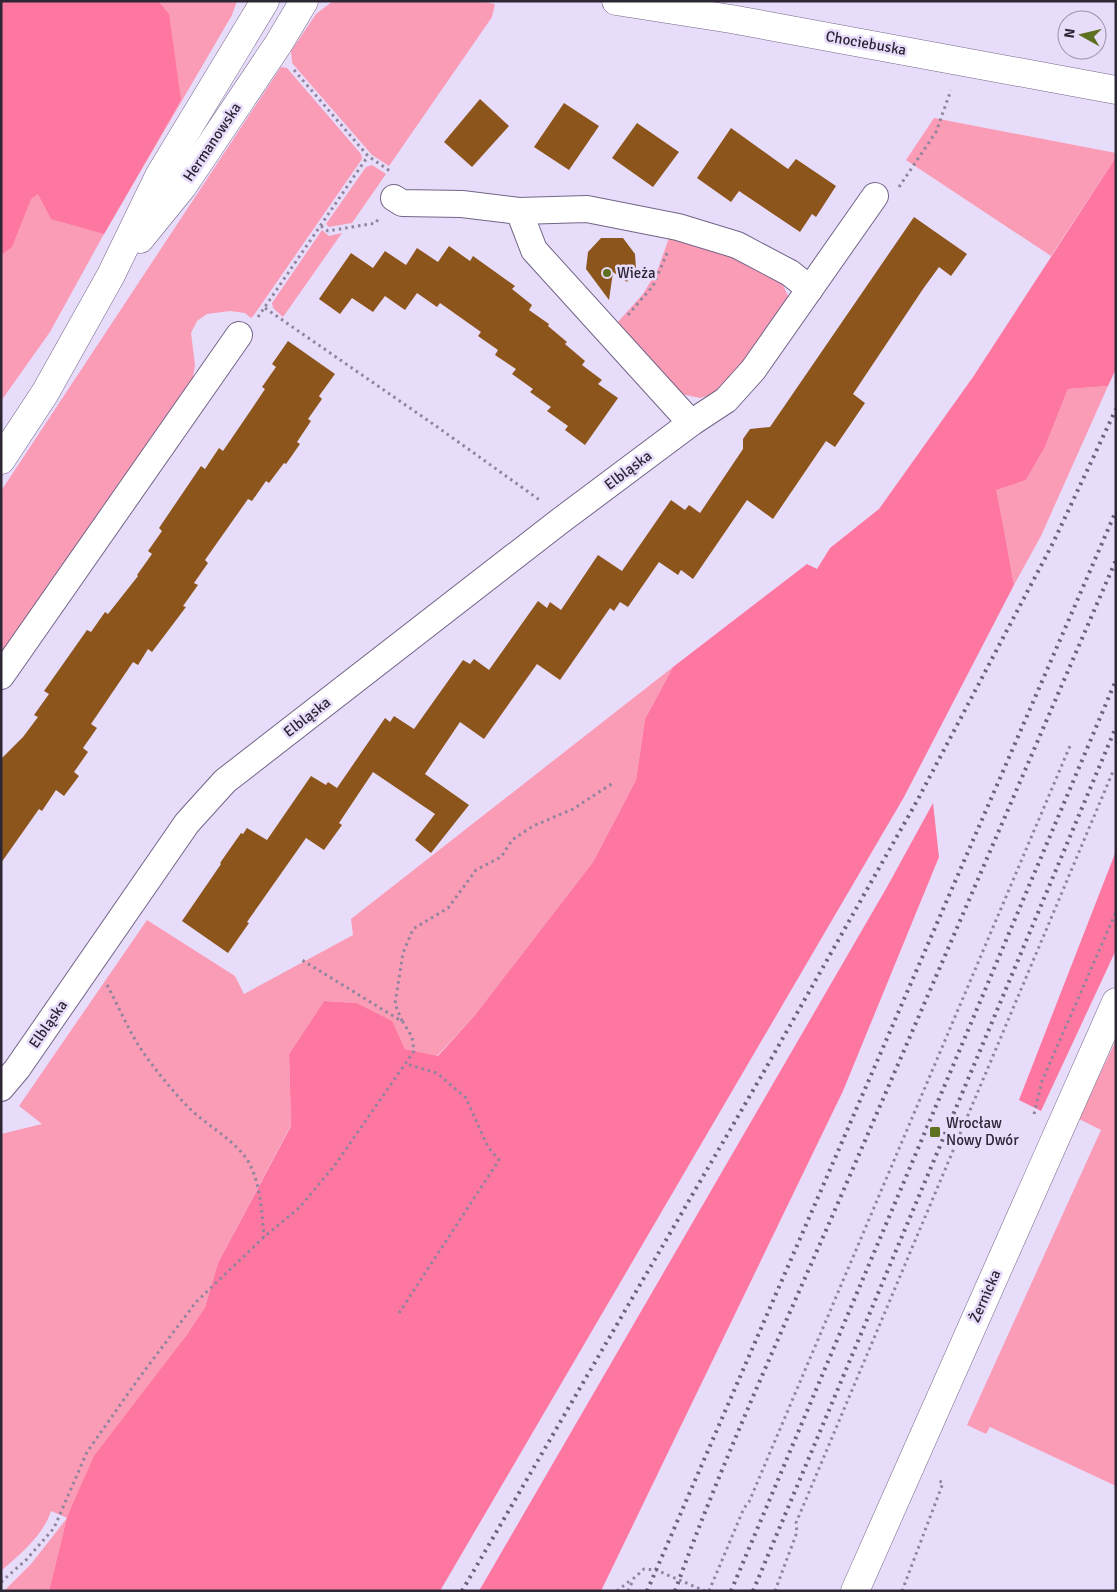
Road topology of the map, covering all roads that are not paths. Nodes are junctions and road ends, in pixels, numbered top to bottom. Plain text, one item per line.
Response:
1 (265, 1) edge
2 (304, 1) edge
3 (616, 1) edge
4 (1106, 88) edge
5 (875, 196) road end
6 (394, 198) road end
7 (519, 211) junction
8 (111, 275) junction
9 (810, 289) junction
10 (239, 335) road end
11 (691, 423) junction
12 (1, 460) edge
13 (1, 676) edge
14 (1116, 1002) edge
15 (1, 1088) edge
16 (854, 1591) edge

1 - 8 street, Hermanowska
2 - 8 street, Hermanowska
3 - 4 street, Chociebuska
5 - 9 street, Elbląska
6 - 7 street
7 - 9 street
7 - 11 street
8 - 12 street, Hermanowska
9 - 11 street, Elbląska
10 - 13 street
11 - 15 street, Elbląska
14 - 16 street, Żernicka

